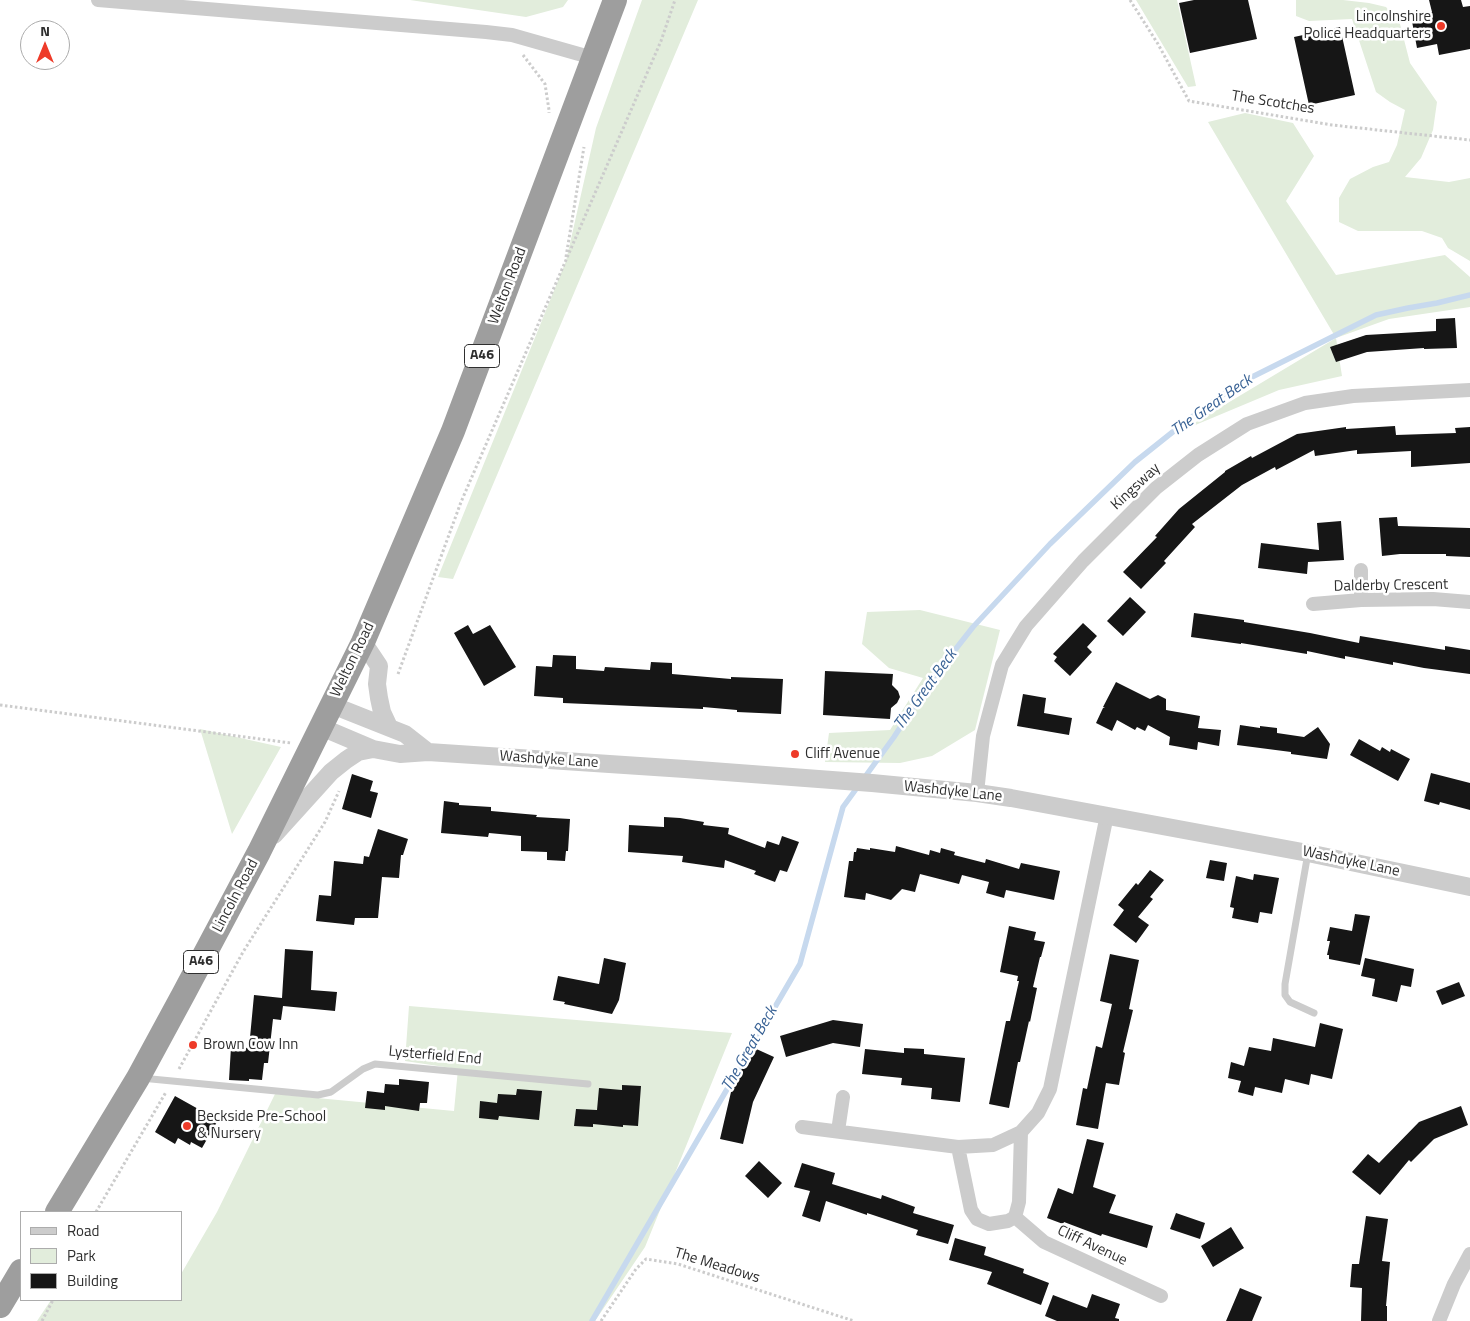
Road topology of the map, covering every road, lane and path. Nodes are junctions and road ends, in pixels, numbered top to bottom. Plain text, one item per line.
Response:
1 (98, 0) edge
2 (615, 0) edge
3 (675, 0) edge
4 (1130, 0) edge
5 (593, 58) junction
6 (1470, 140) edge
7 (1470, 390) edge
8 (1362, 570) dead end
9 (1361, 600) junction
10 (1470, 602) edge
11 (1313, 604) dead end
12 (363, 642) junction
13 (402, 663) dead end
14 (0, 705) edge
15 (332, 705) junction
16 (389, 727) junction
17 (317, 736) junction
18 (373, 749) junction
19 (428, 752) junction
20 (977, 793) junction
21 (1107, 815) junction
22 (325, 822) dead end
23 (259, 852) junction
24 (1308, 853) junction
25 (1470, 888) edge
26 (1314, 1013) dead end
27 (138, 1078) junction
28 (172, 1081) junction
29 (588, 1084) dead end
30 (843, 1097) dead end
31 (802, 1127) dead end
32 (838, 1131) junction
33 (1021, 1132) junction
34 (958, 1147) junction
35 (58, 1211) edge
36 (97, 1211) edge
37 (1015, 1217) junction
38 (1470, 1254) edge
39 (20, 1273) edge
40 (1161, 1296) dead end
41 (52, 1301) edge
42 (0, 1306) edge
43 (42, 1321) edge
44 (601, 1321) edge
45 (854, 1321) edge
46 (1439, 1321) edge

1 - 5 street
2 - 5 highway, Welton Road / A46
3 - 13 path
4 - 6 path, The Scotches
5 - 12 highway, Welton Road / A46
7 - 20 street, Kingsway
8 - 9 street
9 - 10 street, Dalderby Crescent
9 - 11 street, Dalderby Crescent
12 - 15 highway, Welton Road / A46
12 - 16 street
14 - 17 path
15 - 16 street
15 - 17 highway, Lincoln Road / A46
16 - 19 street
17 - 18 street, Washdyke Lane
17 - 23 highway, Lincoln Road / A46
18 - 19 street, Washdyke Lane
18 - 23 street
19 - 20 street, Washdyke Lane
20 - 21 street, Washdyke Lane
21 - 24 street, Washdyke Lane
21 - 33 street
22 - 28 path
23 - 27 highway, Lincoln Road / A46
24 - 25 street, Washdyke Lane
24 - 26 lane
27 - 28 lane, Lysterfield End
27 - 35 highway, Lincoln Road / A46
28 - 29 lane, Lysterfield End
28 - 36 path
30 - 32 street
31 - 32 street
32 - 34 street
33 - 34 street
33 - 37 street
34 - 37 street
37 - 40 street, Cliff Avenue
38 - 46 street
39 - 42 highway
41 - 43 path
44 - 45 path, The Meadows

